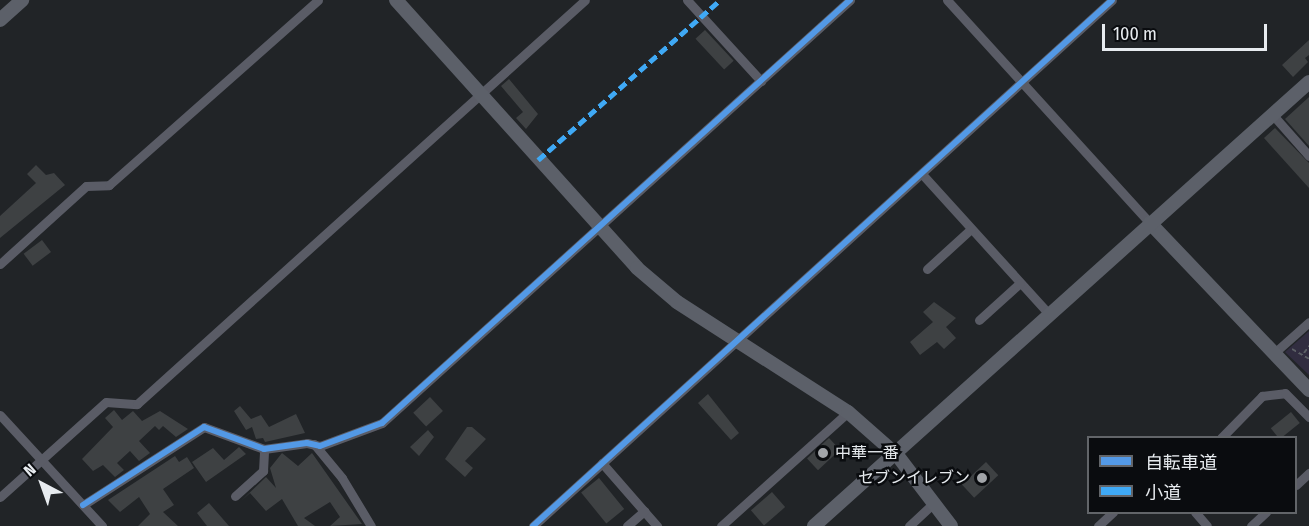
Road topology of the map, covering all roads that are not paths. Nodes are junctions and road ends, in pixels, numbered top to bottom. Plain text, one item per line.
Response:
1 (22, 0) edge
2 (318, 0) edge
3 (396, 0) edge
4 (585, 0) edge
5 (687, 0) edge
6 (850, 0) edge
7 (946, 0) edge
8 (1112, 0) edge
9 (0, 20) edge
10 (762, 81) junction
11 (1309, 82) edge
12 (1021, 84) junction
13 (480, 95) junction
14 (1272, 114) junction
15 (1309, 156) edge
16 (922, 174) junction
17 (1150, 224) junction
18 (599, 228) junction
19 (971, 229) junction
20 (0, 264) edge
21 (927, 269) dead end
22 (1020, 283) junction
23 (1049, 314) junction
24 (979, 320) dead end
25 (1309, 322) edge
26 (737, 341) junction
27 (1278, 350) junction
28 (1309, 390) edge
29 (848, 412) junction
30 (0, 415) edge
31 (1309, 417) edge
32 (1223, 436) edge
33 (314, 444) junction
34 (264, 449) junction
35 (897, 455) junction
36 (41, 460) junction
37 (602, 463) junction
38 (1309, 473) edge
39 (1297, 484) edge
40 (235, 496) dead end
41 (0, 497) edge
42 (934, 503) junction
43 (83, 505) junction
44 (644, 511) junction
45 (1112, 514) edge
46 (1196, 514) edge
47 (1265, 514) edge
48 (102, 526) edge
49 (371, 526) edge
50 (533, 526) edge
51 (627, 526) edge
52 (657, 526) edge
53 (721, 526) edge
54 (814, 526) edge
55 (909, 526) edge
56 (951, 526) edge
57 (1098, 526) edge
58 (1207, 526) edge
59 (1251, 526) edge

1 - 9 street
2 - 20 street
3 - 13 street
4 - 13 street
5 - 10 street
6 - 10 street
7 - 12 street
8 - 12 street
10 - 18 street
11 - 14 street
12 - 16 street
12 - 17 street
13 - 18 street
13 - 36 street
14 - 15 street
14 - 17 street
16 - 19 street
16 - 26 street
17 - 23 street
17 - 27 street
18 - 26 street
18 - 33 street
19 - 21 street
19 - 22 street
22 - 23 street
22 - 24 street
23 - 35 street
25 - 27 street
26 - 29 street
26 - 37 street
27 - 28 street
29 - 35 street
29 - 53 street
30 - 36 street
31 - 32 street
33 - 34 street
33 - 49 street
34 - 40 street
34 - 43 street
35 - 42 street
35 - 54 street
36 - 41 street
36 - 43 street
37 - 44 street
37 - 50 street
38 - 39 street
42 - 55 street
42 - 56 street
43 - 48 street
44 - 51 street
44 - 52 street
45 - 57 street
46 - 58 street
47 - 59 street

